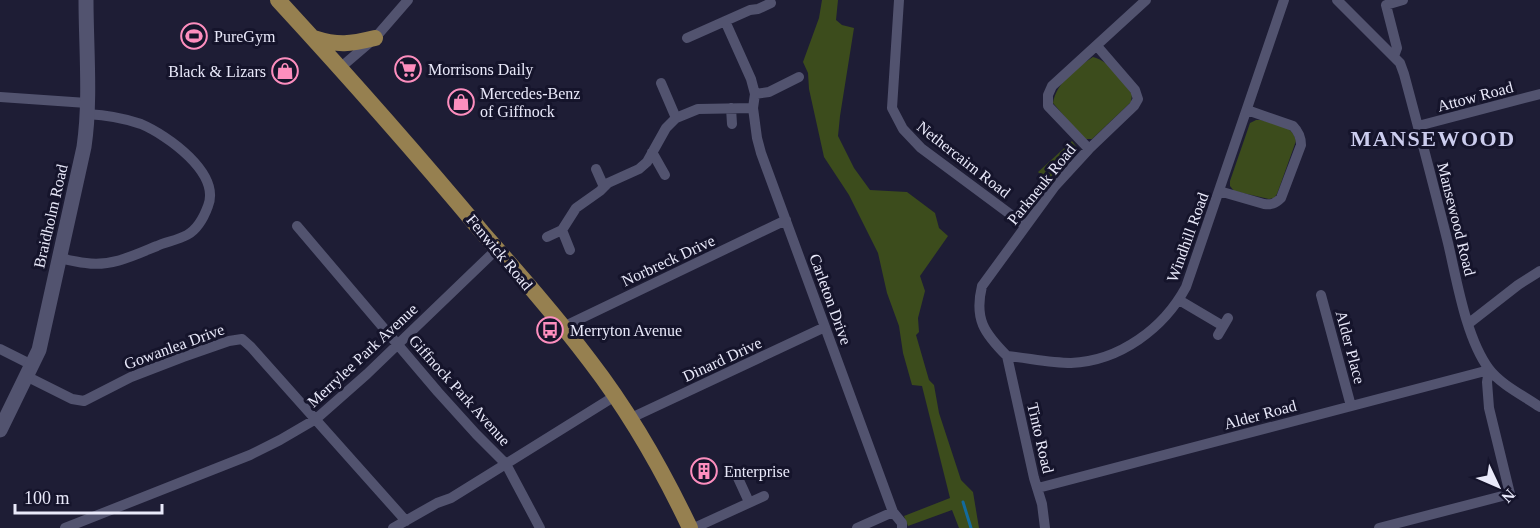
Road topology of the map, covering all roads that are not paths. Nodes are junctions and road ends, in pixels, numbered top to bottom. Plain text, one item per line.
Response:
1 (86, 0) edge
2 (278, 0) edge
3 (408, 0) edge
4 (899, 0) edge
5 (1146, 0) edge
6 (1284, 0) edge
7 (1337, 0) edge
8 (1403, 0) edge
9 (771, 3) dead end
10 (725, 21) junction
11 (313, 38) junction
12 (375, 38) junction
13 (687, 38) dead end
14 (1097, 46) junction
15 (1394, 56) junction
16 (340, 68) junction
17 (799, 77) dead end
18 (662, 83) dead end
19 (755, 94) junction
20 (1540, 94) edge
21 (0, 97) edge
22 (731, 108) junction
23 (753, 108) junction
24 (87, 109) junction
25 (1247, 110) junction
26 (676, 118) junction
27 (732, 124) dead end
28 (1418, 126) junction
29 (1089, 149) junction
30 (652, 152) junction
31 (596, 169) dead end
32 (665, 175) dead end
33 (604, 187) junction
34 (1219, 192) junction
35 (786, 220) junction
36 (297, 226) dead end
37 (1026, 226) junction
38 (562, 230) junction
39 (547, 237) dead end
40 (497, 249) junction
41 (570, 250) dead end
42 (59, 258) junction
43 (1540, 272) edge
44 (1321, 295) dead end
45 (1179, 300) junction
46 (1468, 324) junction
47 (1223, 326) dead end
48 (563, 327) junction
49 (825, 327) junction
50 (398, 344) junction
51 (0, 349) edge
52 (1007, 356) junction
53 (29, 370) junction
54 (1489, 370) junction
55 (615, 396) junction
56 (1351, 406) junction
57 (1540, 407) edge
58 (631, 418) junction
59 (316, 419) junction
60 (0, 430) edge
61 (506, 464) junction
62 (738, 478) dead end
63 (1038, 488) junction
64 (764, 496) dead end
65 (749, 502) junction
66 (893, 512) junction
67 (406, 520) junction
68 (64, 528) edge
69 (393, 528) edge
70 (540, 528) edge
71 (690, 528) edge
72 (694, 528) edge
73 (857, 528) edge
74 (902, 528) edge
75 (1045, 528) edge
76 (1379, 528) edge

1 - 24 street, Braidholm Road
2 - 11 main road, Fenwick Road
3 - 12 street
4 - 37 street, Nethercairn Road
5 - 14 street
6 - 25 street, Windhill Road
7 - 15 street, Mansewood Road
8 - 15 street
9 - 10 street
10 - 13 street
10 - 19 street, Carleton Drive
11 - 12 main road
11 - 16 main road, Fenwick Road
12 - 16 street
14 - 29 street, Parkneuk Road
14 - 29 street
15 - 28 street, Mansewood Road
16 - 40 main road, Fenwick Road
17 - 19 street
18 - 26 street
19 - 23 street, Carleton Drive
20 - 28 street, Attow Road
21 - 24 street
22 - 23 street
22 - 26 street
22 - 27 street
23 - 35 street, Carleton Drive
24 - 42 street, Braidholm Road
24 - 42 street
25 - 34 street, Windhill Road
25 - 34 street
26 - 30 street
28 - 46 street, Mansewood Road
29 - 37 street, Parkneuk Road
30 - 32 street
30 - 33 street
31 - 33 street
33 - 38 street
34 - 45 street, Windhill Road
35 - 48 street, Norbreck Drive
35 - 49 street, Carleton Drive
36 - 50 street, Giffnock Park Avenue
37 - 52 street, Parkneuk Road
38 - 39 street
38 - 41 street
40 - 48 main road, Fenwick Road
40 - 50 street, Merrylee Park Avenue
42 - 53 street, Braidholm Road
43 - 46 street
44 - 56 street, Alder Place
45 - 47 street
45 - 52 street, Windhill Road
46 - 54 street, Mansewood Road
48 - 55 main road, Fenwick Road
49 - 58 street, Dinard Drive
49 - 66 street, Carleton Drive
50 - 59 street, Merrylee Park Avenue
50 - 61 street, Giffnock Park Avenue
51 - 53 street
52 - 63 street, Tinto Road
53 - 59 street, Gowanlea Drive
53 - 60 street, Braidholm Road
54 - 56 street, Alder Road
54 - 57 street, Mansewood Road
54 - 76 street
55 - 58 main road, Fenwick Road
55 - 61 street
56 - 63 street, Alder Road
58 - 71 main road, Fenwick Road
59 - 67 street, Gowanlea Drive
59 - 68 street, Merrylee Park Avenue
61 - 67 street
61 - 70 street, Giffnock Park Avenue
62 - 65 street
63 - 75 street, Tinto Road
64 - 65 street
65 - 72 street
66 - 73 street
66 - 74 street, Carleton Drive
67 - 69 street

